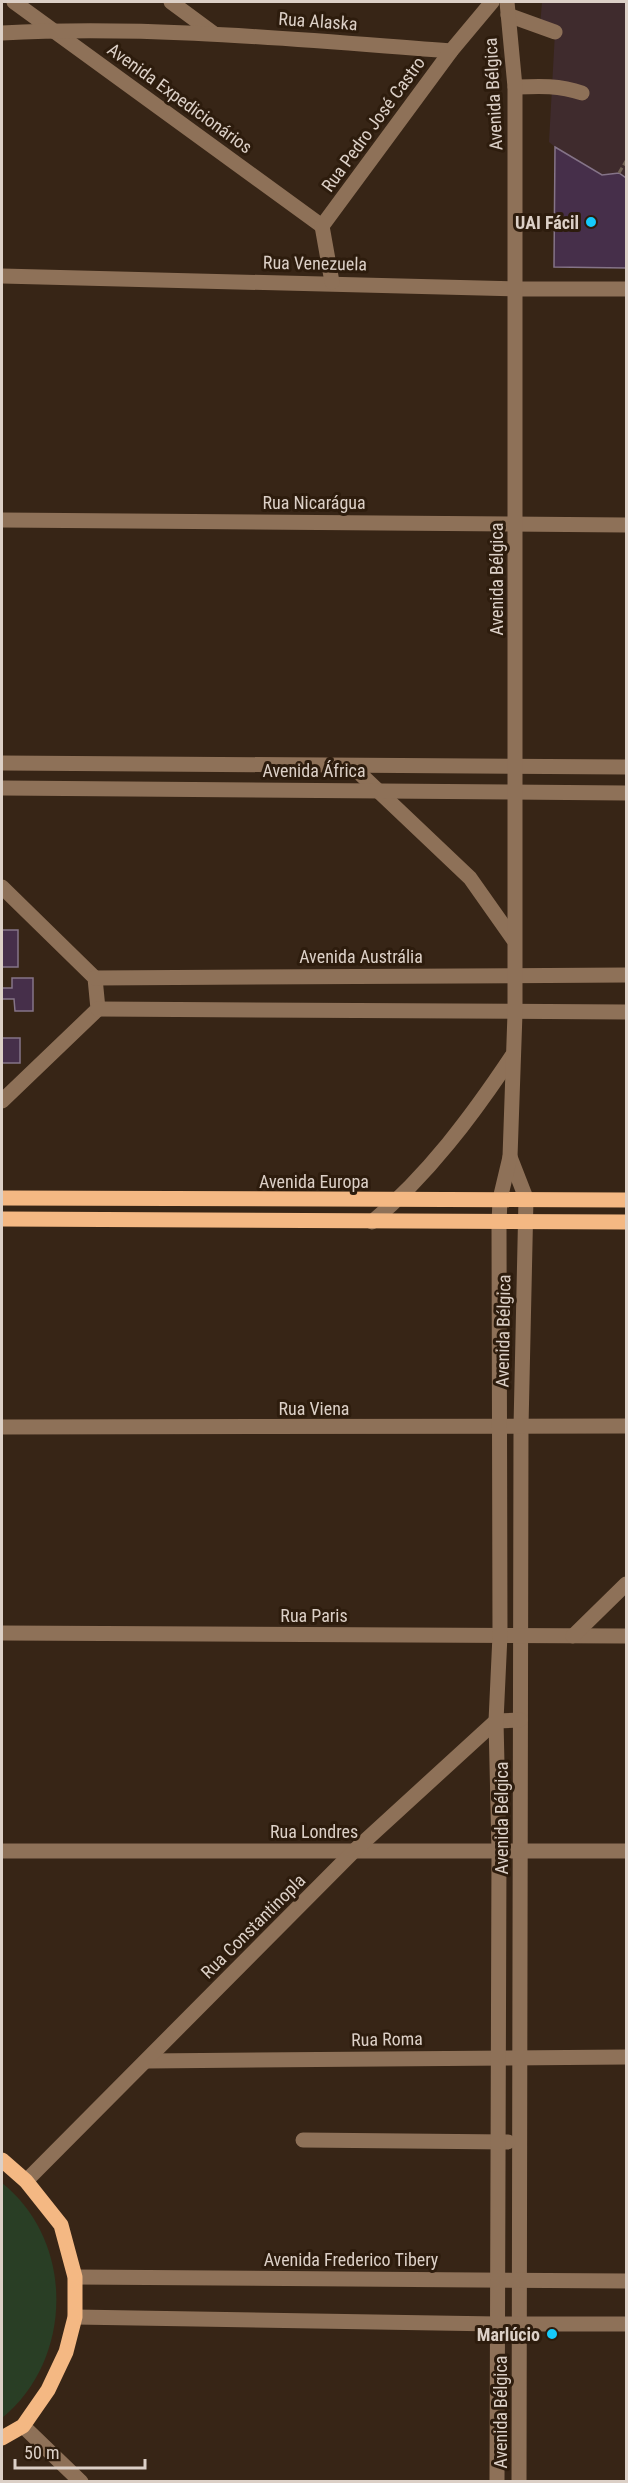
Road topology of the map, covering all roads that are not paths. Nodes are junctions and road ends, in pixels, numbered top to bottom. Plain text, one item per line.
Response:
1 (14, 2) edge
2 (171, 2) edge
3 (492, 2) edge
4 (507, 8) edge
5 (55, 30) junction
6 (555, 32) dead end
7 (2, 33) edge
8 (213, 33) junction
9 (451, 51) junction
10 (515, 87) junction
11 (582, 93) dead end
12 (322, 226) junction
13 (2, 276) edge
14 (332, 282) junction
15 (517, 289) junction
16 (627, 289) edge
17 (2, 520) edge
18 (515, 522) junction
19 (627, 525) edge
20 (2, 763) edge
21 (214, 765) junction
22 (352, 766) junction
23 (516, 766) junction
24 (627, 767) edge
25 (2, 788) edge
26 (214, 789) junction
27 (378, 790) junction
28 (515, 792) junction
29 (627, 793) edge
30 (2, 886) edge
31 (513, 939) junction
32 (514, 974) junction
33 (627, 975) edge
34 (95, 978) junction
35 (98, 1009) junction
36 (627, 1012) edge
37 (515, 1013) junction
38 (513, 1056) junction
39 (2, 1101) edge
40 (510, 1157) junction
41 (2, 1198) edge
42 (525, 1198) junction
43 (500, 1199) junction
44 (627, 1200) edge
45 (396, 1201) junction
46 (2, 1219) edge
47 (372, 1222) junction
48 (627, 1222) edge
49 (499, 1224) junction
50 (525, 1224) junction
51 (627, 1426) edge
52 (2, 1427) edge
53 (520, 1427) junction
54 (499, 1428) junction
55 (627, 1584) edge
56 (2, 1633) edge
57 (522, 1634) junction
58 (500, 1635) junction
59 (573, 1636) junction
60 (627, 1636) edge
61 (496, 1720) junction
62 (520, 1720) junction
63 (355, 1850) junction
64 (2, 1851) edge
65 (499, 1851) junction
66 (520, 1851) junction
67 (627, 1851) edge
68 (520, 2056) junction
69 (498, 2057) junction
70 (627, 2057) edge
71 (147, 2061) junction
72 (303, 2140) dead end
73 (498, 2141) junction
74 (520, 2142) junction
75 (2, 2160) edge
76 (26, 2181) junction
77 (75, 2277) junction
78 (498, 2279) junction
79 (519, 2280) junction
80 (627, 2281) edge
81 (75, 2317) junction
82 (519, 2323) junction
83 (497, 2324) junction
84 (627, 2324) edge
85 (23, 2426) junction
86 (2, 2438) edge
87 (81, 2481) edge
88 (497, 2481) edge
89 (519, 2481) edge

1 - 5 street, Avenida Expedicionários
2 - 8 street
3 - 9 street, Rua Pedro José Castro
4 - 6 street
4 - 10 street, Avenida Bélgica
5 - 7 street, Rua Alaska
5 - 8 street, Rua Alaska
5 - 12 street, Avenida Expedicionários
8 - 9 street, Rua Alaska
9 - 12 street, Rua Pedro José Castro
10 - 11 street
10 - 15 street, Avenida Bélgica
12 - 14 street
13 - 14 street, Rua Venezuela
14 - 15 street, Rua Venezuela
15 - 16 street, Rua Venezuela
15 - 18 street, Avenida Bélgica
17 - 18 street, Rua Nicarágua
18 - 19 street, Rua Nicarágua
18 - 23 street, Avenida Bélgica
20 - 21 street, Avenida África
21 - 22 street, Avenida África
21 - 26 street
22 - 23 street, Avenida África
22 - 27 street
23 - 24 street, Avenida África
23 - 28 street, Avenida Bélgica
25 - 26 street, Avenida África
26 - 27 street, Avenida África
27 - 28 street, Avenida África
27 - 31 street
28 - 29 street, Avenida África
28 - 31 street, Avenida Bélgica
30 - 34 street
31 - 32 street, Avenida Bélgica
32 - 33 street, Avenida Austrália
32 - 34 street, Avenida Austrália
32 - 37 street, Avenida Bélgica
34 - 35 street
35 - 37 street
35 - 39 street
36 - 37 street
37 - 38 street, Avenida Bélgica
38 - 40 street, Avenida Bélgica
38 - 45 street
40 - 42 street, Avenida Bélgica
40 - 43 street, Avenida Bélgica
41 - 45 main road, Avenida Europa
42 - 43 main road, Avenida Europa
42 - 44 main road, Avenida Europa
42 - 50 street, Avenida Bélgica
43 - 45 main road, Avenida Europa
43 - 49 street, Avenida Bélgica
45 - 47 street
46 - 47 main road
47 - 49 main road
48 - 50 main road
49 - 50 main road
49 - 54 street, Avenida Bélgica
50 - 53 street, Avenida Bélgica
51 - 53 street, Rua Viena
52 - 54 street, Rua Viena
53 - 54 street, Rua Viena
53 - 57 street, Avenida Bélgica
54 - 58 street, Avenida Bélgica
55 - 59 street
56 - 58 street, Rua Paris
57 - 58 street, Rua Paris
57 - 59 street, Rua Paris
57 - 62 street, Avenida Bélgica
58 - 61 street, Avenida Bélgica
59 - 60 street, Rua Paris
61 - 62 street
61 - 63 street, Rua Constantinopla
61 - 65 street, Avenida Bélgica
62 - 66 street, Avenida Bélgica
63 - 64 street, Rua Londres
63 - 65 street, Rua Londres
63 - 71 street, Rua Constantinopla
65 - 66 street, Rua Londres
65 - 69 street, Avenida Bélgica
66 - 67 street, Rua Londres
66 - 68 street, Avenida Bélgica
68 - 69 street, Rua Roma
68 - 70 street, Rua Roma
68 - 74 street, Avenida Bélgica
69 - 71 street, Rua Roma
69 - 73 street, Avenida Bélgica
71 - 76 street, Rua Constantinopla
72 - 73 street
73 - 74 street
73 - 78 street, Avenida Bélgica
74 - 79 street, Avenida Bélgica
75 - 76 main road
76 - 77 main road
77 - 78 street, Avenida Frederico Tibery
77 - 81 main road
78 - 79 street, Avenida Frederico Tibery
78 - 83 street, Avenida Bélgica
79 - 80 street, Avenida Frederico Tibery
79 - 82 street, Avenida Bélgica
81 - 83 street
81 - 85 main road
82 - 83 street
82 - 84 street
82 - 89 street, Avenida Bélgica
83 - 88 street, Avenida Bélgica
85 - 86 main road
85 - 87 street

